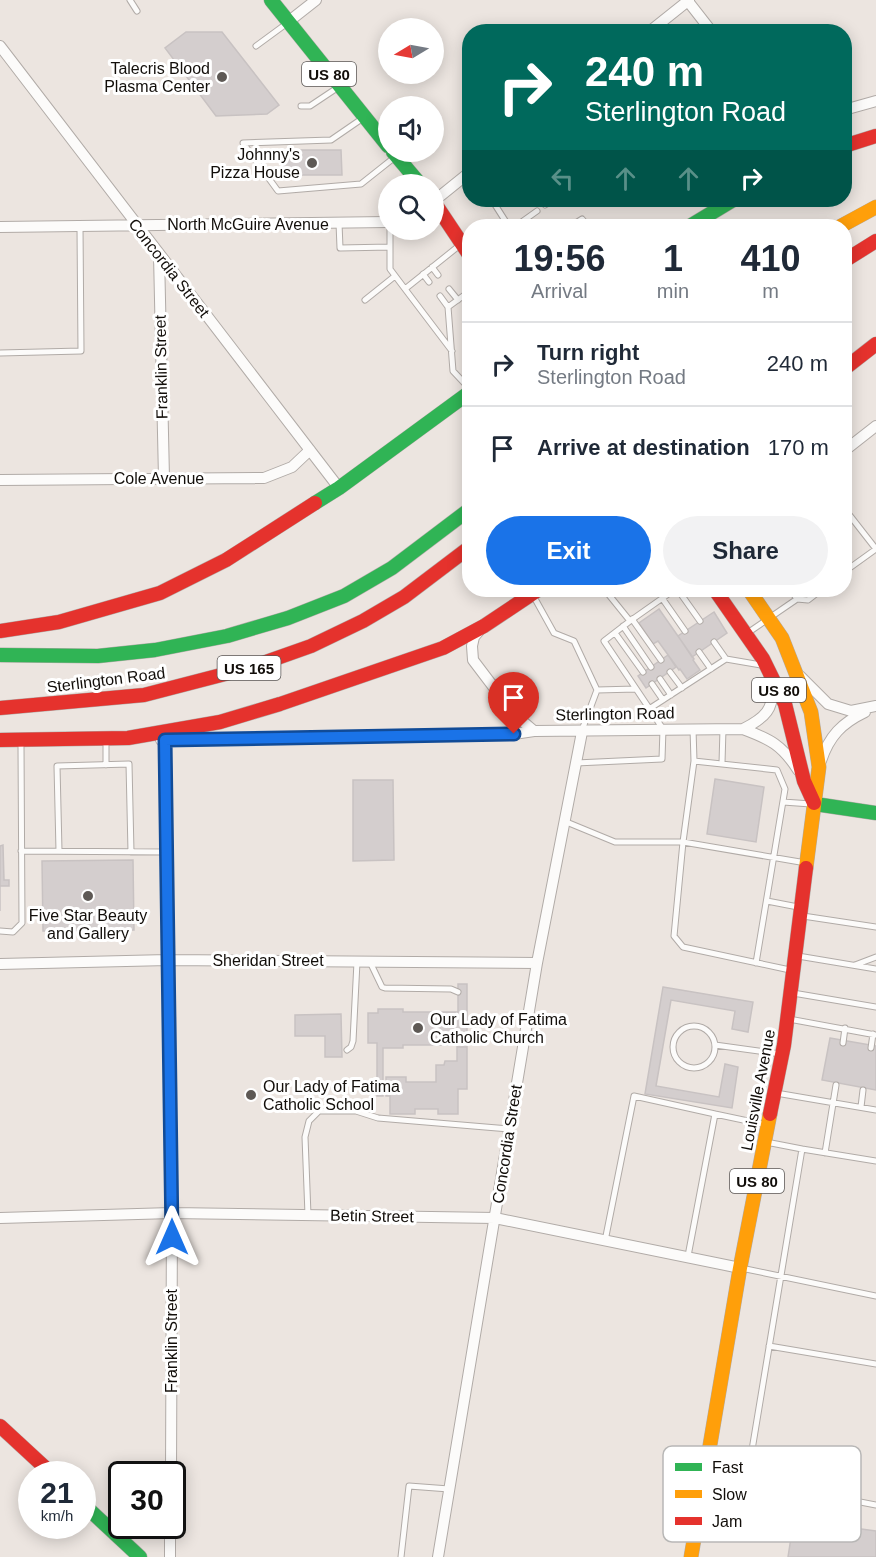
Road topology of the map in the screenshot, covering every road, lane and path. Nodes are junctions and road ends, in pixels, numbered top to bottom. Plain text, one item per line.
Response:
1 (130, 0) edge
2 (271, 0) edge
3 (316, 0) edge
4 (688, 0) edge
5 (137, 11) dead end
6 (288, 22) junction
7 (658, 24) edge
8 (706, 24) edge
9 (0, 46) edge
10 (256, 46) dead end
11 (339, 87) junction
12 (876, 101) edge
13 (301, 106) dead end
14 (852, 108) edge
15 (364, 117) junction
16 (378, 134) edge
17 (876, 136) edge
18 (852, 144) edge
19 (382, 162) edge
20 (401, 162) edge
21 (412, 174) edge
22 (462, 178) edge
23 (444, 193) edge
24 (721, 207) edge
25 (876, 207) edge
26 (537, 211) dead end
27 (444, 214) edge
28 (526, 219) edge
29 (702, 219) edge
30 (852, 220) edge
31 (378, 222) edge
32 (339, 223) junction
33 (136, 225) junction
34 (0, 227) edge
35 (80, 227) junction
36 (462, 238) edge
37 (390, 240) edge
38 (876, 242) edge
39 (462, 244) edge
40 (390, 247) junction
41 (159, 255) junction
42 (852, 256) edge
43 (432, 267) junction
44 (423, 274) junction
45 (438, 275) dead end
46 (395, 276) junction
47 (429, 282) dead end
48 (405, 289) junction
49 (449, 289) dead end
50 (440, 296) dead end
51 (462, 297) edge
52 (365, 300) dead end
53 (458, 300) junction
54 (448, 307) junction
55 (876, 344) edge
56 (452, 351) junction
57 (0, 353) edge
58 (852, 363) edge
59 (462, 381) edge
60 (462, 396) edge
61 (876, 426) edge
62 (852, 445) edge
63 (310, 450) junction
64 (164, 478) junction
65 (0, 480) edge
66 (339, 488) junction
67 (462, 515) edge
68 (852, 518) edge
69 (876, 549) edge
70 (462, 553) edge
71 (852, 566) edge
72 (526, 597) edge
73 (538, 597) edge
74 (611, 597) edge
75 (681, 597) edge
76 (720, 597) edge
77 (754, 597) edge
78 (812, 597) edge
79 (662, 598) joint
80 (797, 599) joint
81 (769, 618) junction
82 (631, 620) junction
83 (700, 621) dead end
84 (484, 626) junction
85 (623, 626) junction
86 (0, 631) edge
87 (685, 632) dead end
88 (615, 633) junction
89 (746, 634) junction
90 (714, 642) dead end
91 (443, 648) junction
92 (699, 652) dead end
93 (0, 655) edge
94 (726, 659) junction
95 (473, 660) junction
96 (661, 660) dead end
97 (651, 667) dead end
98 (711, 669) junction
99 (769, 670) junction
100 (795, 671) junction
101 (643, 672) dead end
102 (670, 672) dead end
103 (660, 679) dead end
104 (652, 684) dead end
105 (682, 688) junction
106 (636, 689) junction
107 (597, 690) junction
108 (671, 695) junction
109 (663, 700) junction
110 (876, 707) edge
111 (0, 708) edge
112 (649, 709) junction
113 (663, 729) junction
114 (693, 729) junction
115 (723, 729) junction
116 (743, 729) junction
117 (534, 731) junction
118 (582, 732) junction
119 (106, 738) junction
120 (128, 738) junction
121 (0, 740) edge
122 (21, 740) junction
123 (165, 740) junction
124 (694, 761) junction
125 (575, 763) junction
126 (722, 763) junction
127 (106, 765) junction
128 (819, 767) junction
129 (804, 781) junction
130 (783, 802) junction
131 (815, 804) junction
132 (876, 813) edge
133 (564, 821) junction
134 (683, 842) junction
135 (21, 851) junction
136 (59, 852) junction
137 (131, 852) junction
138 (167, 852) junction
139 (774, 857) junction
140 (808, 863) junction
141 (767, 901) junction
142 (802, 912) junction
143 (876, 927) edge
144 (0, 932) edge
145 (796, 956) junction
146 (876, 957) edge
147 (168, 960) junction
148 (357, 961) junction
149 (369, 961) junction
150 (537, 963) junction
151 (756, 963) junction
152 (0, 964) edge
153 (854, 965) junction
154 (876, 969) edge
155 (794, 971) junction
156 (458, 992) dead end
157 (791, 992) junction
158 (876, 1007) edge
159 (788, 1018) junction
160 (845, 1028) junction
161 (874, 1035) edge
162 (843, 1043) dead end
163 (715, 1046) junction
164 (871, 1047) dead end
165 (347, 1050) dead end
166 (782, 1054) junction
167 (836, 1085) dead end
168 (863, 1090) dead end
169 (775, 1093) junction
170 (832, 1102) junction
171 (861, 1107) junction
172 (876, 1110) edge
173 (715, 1114) junction
174 (768, 1126) junction
175 (509, 1129) junction
176 (765, 1142) junction
177 (802, 1149) junction
178 (825, 1153) junction
179 (876, 1161) edge
180 (172, 1213) junction
181 (308, 1215) junction
182 (0, 1218) edge
183 (495, 1218) junction
184 (605, 1240) junction
185 (687, 1257) junction
186 (740, 1268) junction
187 (781, 1278) junction
188 (876, 1296) edge
189 (769, 1346) junction
190 (876, 1364) edge
191 (0, 1426) edge
192 (709, 1446) edge
193 (753, 1446) edge
194 (38, 1461) edge
195 (171, 1461) edge
196 (449, 1489) junction
197 (861, 1501) edge
198 (876, 1504) edge
199 (96, 1516) edge
200 (170, 1539) edge
201 (693, 1542) edge
202 (140, 1557) edge
203 (170, 1557) edge
204 (401, 1557) edge
205 (438, 1557) edge
206 (691, 1557) edge

1 - 5 lane
2 - 6 main road, US 80
3 - 6 street
4 - 7 street
4 - 8 street
6 - 10 lane
6 - 11 main road, US 80
9 - 33 street, Concordia Street
11 - 13 lane
11 - 15 main road, US 80
12 - 14 street
15 - 16 main road, US 80
15 - 19 lane
17 - 18 main road
20 - 21 main road, US 80
22 - 23 street
24 - 29 main road
25 - 30 main road
26 - 28 lane
27 - 36 main road
31 - 32 street, North McGuire Avenue
32 - 33 street, North McGuire Avenue
32 - 40 lane
33 - 35 street, North McGuire Avenue
33 - 41 street, Concordia Street
34 - 35 street, North McGuire Avenue
35 - 57 lane
37 - 40 lane
38 - 42 main road
39 - 43 lane
40 - 46 lane
41 - 63 street, Concordia Street
41 - 64 street, Franklin Street
43 - 44 lane
43 - 45 lane
44 - 47 lane
44 - 48 lane
46 - 48 lane
46 - 52 lane
48 - 56 lane
49 - 53 lane
50 - 54 lane
51 - 53 lane
53 - 54 lane
54 - 56 lane
55 - 58 main road
56 - 59 lane
60 - 66 main road
61 - 62 street
63 - 64 street, Cole Avenue
63 - 66 street, Concordia Street
64 - 65 street, Cole Avenue
66 - 86 main road
67 - 93 main road, Sterlington Road / US 165
68 - 69 lane
69 - 71 lane
70 - 111 main road, Sterlington Road / US 165
72 - 84 main road
73 - 107 lane
74 - 82 lane
75 - 83 lane
76 - 89 main road, US 80
77 - 81 main road, US 80
78 - 80 lane
79 - 82 lane
79 - 87 lane
80 - 81 lane
81 - 89 lane
81 - 100 main road, US 80
82 - 85 lane
82 - 96 lane
84 - 91 main road
84 - 95 street
85 - 88 lane
85 - 97 lane
88 - 101 lane
88 - 106 lane
89 - 99 main road, US 80
90 - 94 lane
91 - 95 street
91 - 120 main road
92 - 98 lane
94 - 98 lane
94 - 99 lane
95 - 117 street
98 - 105 lane
99 - 116 street
99 - 129 main road, US 80
100 - 110 street
100 - 128 main road, US 80
102 - 105 lane
103 - 108 lane
104 - 109 lane
105 - 108 lane
106 - 107 lane
106 - 112 lane
107 - 118 lane
108 - 109 lane
109 - 112 lane
110 - 128 street
112 - 113 lane
113 - 114 street, Sterlington Road
113 - 118 street, Sterlington Road
113 - 125 lane
114 - 115 street, Sterlington Road
114 - 124 lane
115 - 116 street, Sterlington Road
115 - 126 lane
116 - 129 street, Sterlington Road
117 - 118 street, Sterlington Road
117 - 123 street, Sterlington Road
118 - 125 street, Concordia Street
119 - 120 main road
119 - 122 main road
119 - 127 lane
120 - 123 street, Sterlington Road
121 - 122 main road
122 - 135 lane
123 - 138 street, Franklin Street
124 - 126 lane
124 - 134 lane
125 - 133 street, Concordia Street
126 - 130 lane
127 - 136 lane
127 - 137 lane
128 - 131 main road, US 80
129 - 131 main road, US 80
130 - 131 lane
130 - 139 lane
131 - 132 main road
131 - 140 main road, Louisville Avenue / US 80
133 - 134 lane
133 - 150 street, Concordia Street
134 - 139 lane
134 - 151 lane
135 - 136 lane
135 - 144 lane
136 - 137 lane
137 - 138 lane
138 - 147 street, Franklin Street
139 - 140 lane
139 - 141 lane
140 - 142 main road, Louisville Avenue / US 80
141 - 142 lane
141 - 151 lane
142 - 143 lane
142 - 145 main road, Louisville Avenue / US 80
145 - 153 lane
145 - 155 main road, Louisville Avenue / US 80
146 - 153 lane
147 - 148 street, Sheridan Street
147 - 152 street, Sheridan Street
147 - 180 street, Franklin Street
148 - 149 street, Sheridan Street
148 - 165 lane
149 - 150 street, Sheridan Street
149 - 156 lane
150 - 175 street, Concordia Street
151 - 155 lane
153 - 154 lane
155 - 157 main road, Louisville Avenue / US 80
157 - 158 lane
157 - 159 main road, Louisville Avenue / US 80
159 - 160 lane
159 - 166 main road, Louisville Avenue / US 80
160 - 161 lane
160 - 162 lane
161 - 164 lane
163 - 163 lane
163 - 166 lane
166 - 169 main road, Louisville Avenue / US 80
167 - 170 lane
168 - 171 lane
169 - 170 lane
169 - 174 main road, Louisville Avenue / US 80
170 - 171 lane
170 - 178 lane
171 - 172 lane
173 - 174 lane
173 - 184 lane
173 - 185 lane
174 - 176 main road, Louisville Avenue / US 80
175 - 181 lane
175 - 183 street, Concordia Street
176 - 177 lane
176 - 186 main road, Louisville Avenue / US 80
177 - 178 lane
177 - 187 lane
178 - 179 lane
180 - 181 street, Betin Street
180 - 182 street, Betin Street
180 - 195 street, Franklin Street
181 - 183 street, Betin Street
183 - 184 street, Betin Street
183 - 196 street, Concordia Street
184 - 185 street, Betin Street
185 - 186 street, Betin Street
186 - 187 lane
186 - 192 main road, Louisville Avenue / US 80
187 - 188 lane
187 - 189 lane
189 - 190 lane
189 - 193 lane
191 - 194 main road
196 - 204 lane
196 - 205 street, Concordia Street
197 - 198 lane
199 - 202 main road
200 - 203 street
201 - 206 main road, Louisville Avenue / US 80

